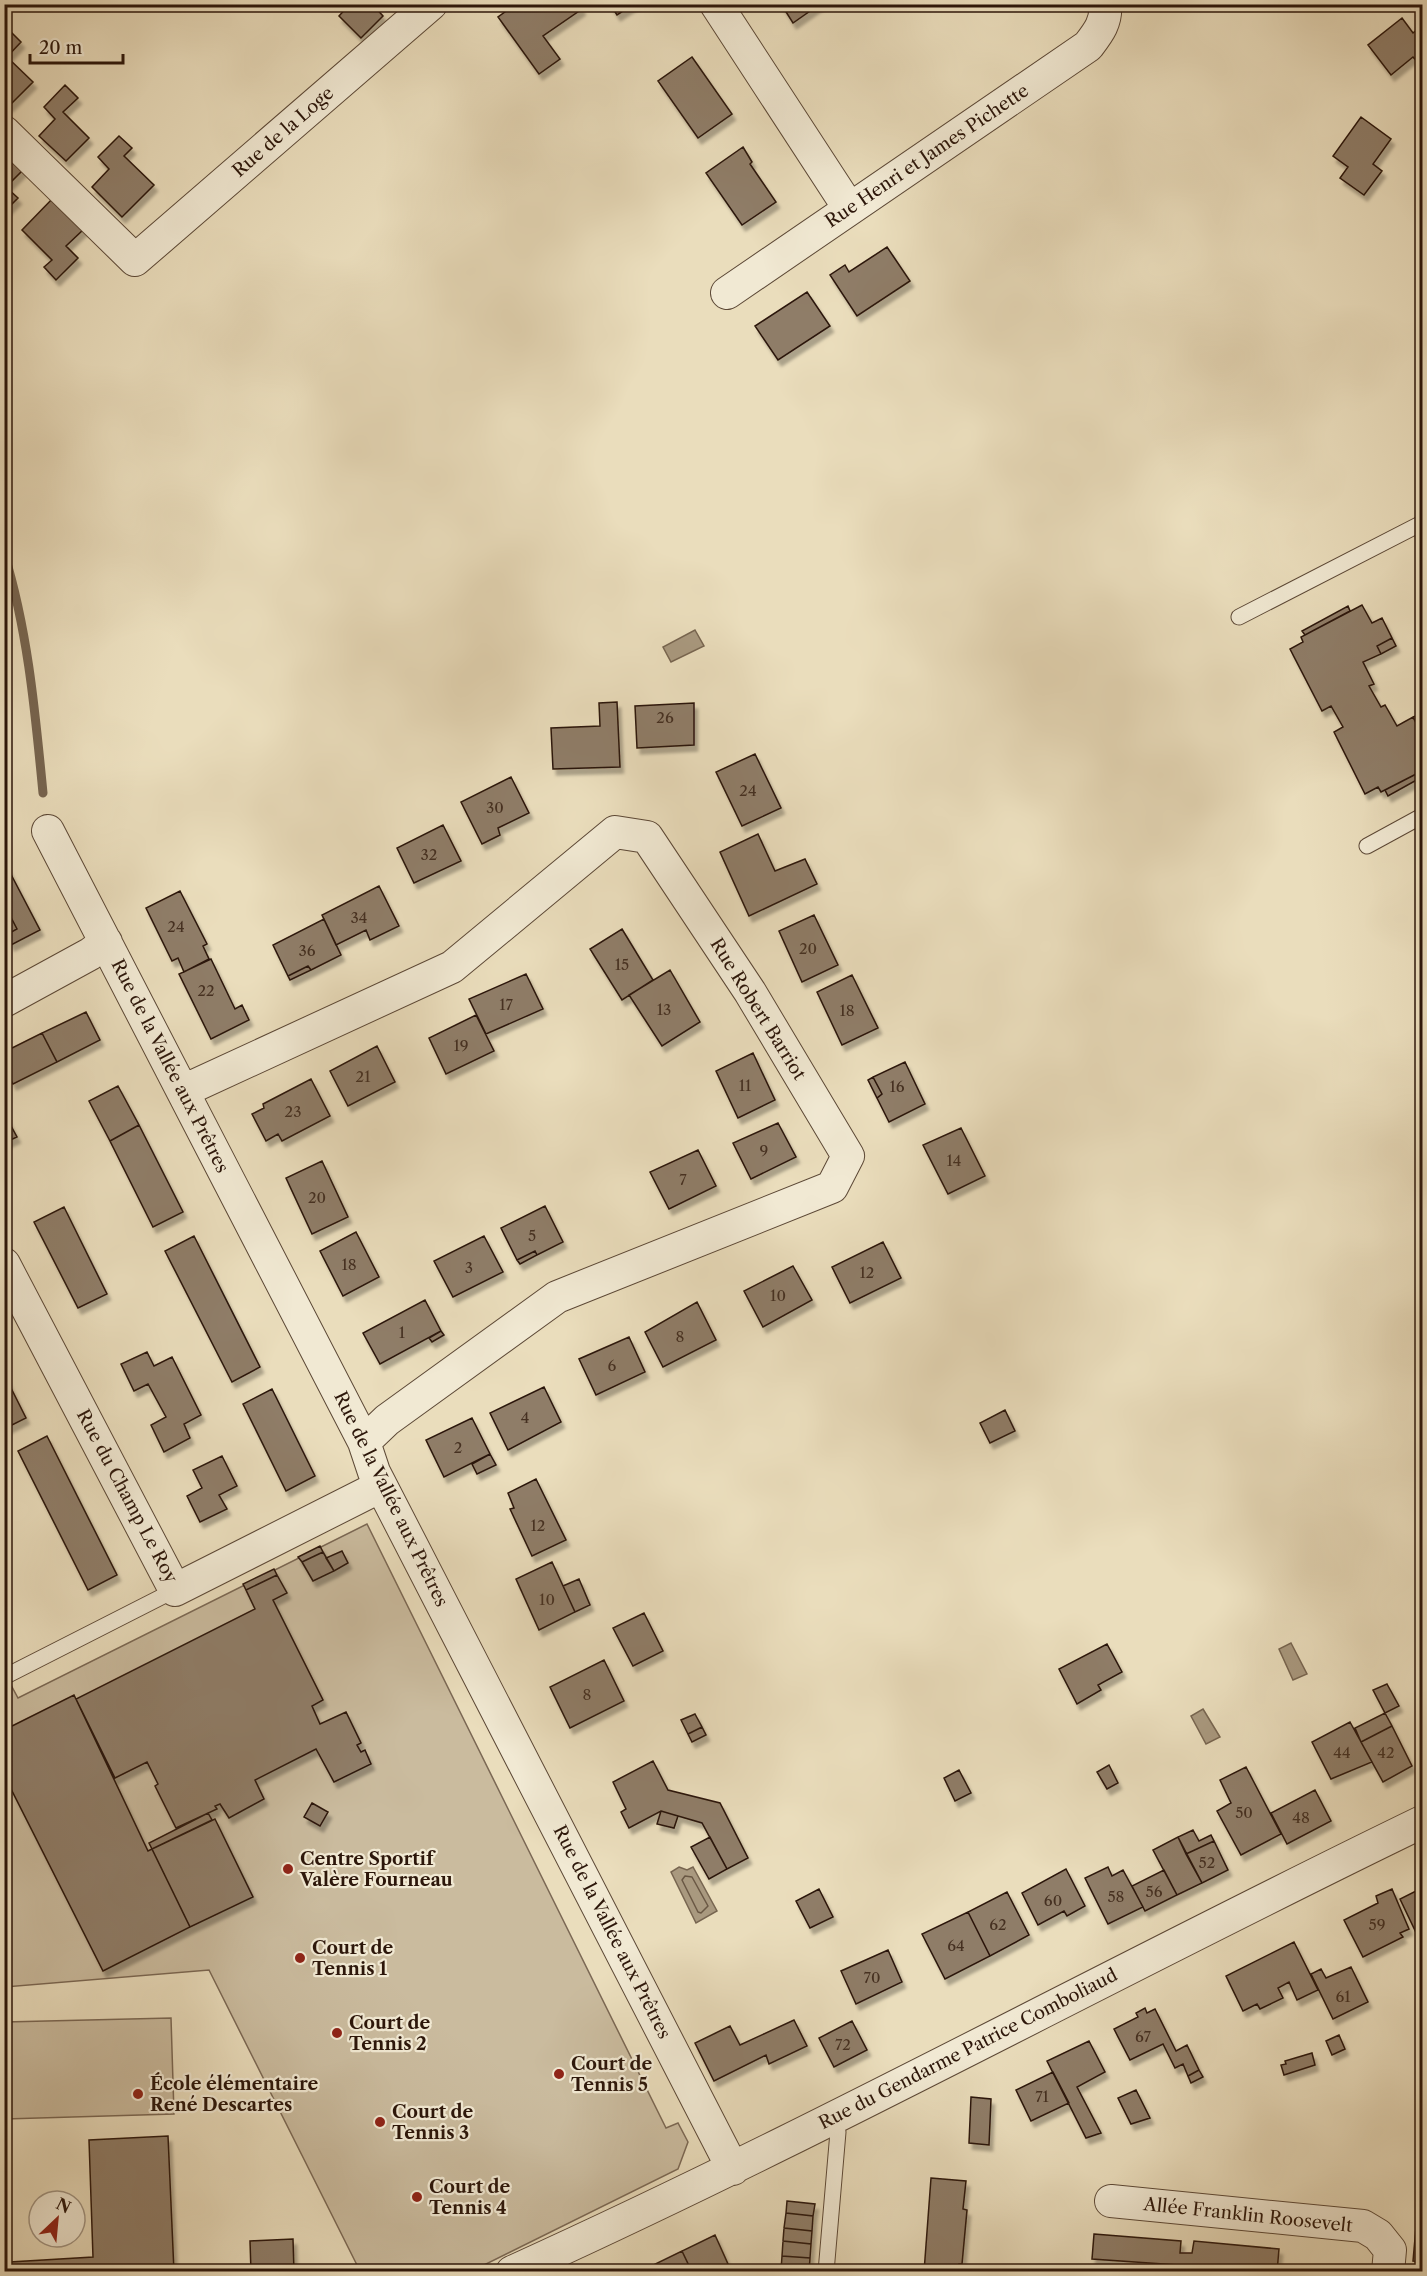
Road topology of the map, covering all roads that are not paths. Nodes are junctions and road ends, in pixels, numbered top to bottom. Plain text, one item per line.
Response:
1 (716, 4) edge
2 (1105, 4) edge
3 (429, 5) edge
4 (4, 132) edge
5 (849, 208) junction
6 (728, 293) dead end
7 (1422, 524) edge
8 (1239, 617) dead end
9 (1422, 816) edge
10 (48, 831) dead end
11 (1367, 846) dead end
12 (106, 942) junction
13 (4, 1001) edge
14 (183, 1091) junction
15 (4, 1264) edge
16 (364, 1442) junction
17 (381, 1486) junction
18 (175, 1590) junction
19 (4, 1677) edge
20 (1422, 1822) edge
21 (831, 2118) junction
22 (733, 2169) junction
23 (1111, 2201) dead end
24 (521, 2270) edge
25 (826, 2271) edge
26 (1388, 2271) edge

1 - 5 street
2 - 5 street, Rue Henri et James Pichette
3 - 4 street, Rue de la Loge
5 - 6 street, Rue Henri et James Pichette
7 - 8 lane
9 - 11 lane
10 - 12 street, Rue de la Vallée aux Prêtres
12 - 13 street
12 - 14 street, Rue de la Vallée aux Prêtres
14 - 16 street, Rue de la Vallée aux Prêtres
14 - 16 street, Rue Robert Barriot
15 - 18 street, Rue du Champ Le Roy
16 - 17 street, Rue de la Vallée aux Prêtres
17 - 18 street, Rue du Champ Le Roy
17 - 22 street, Rue de la Vallée aux Prêtres
18 - 19 lane
20 - 21 street, Rue du Gendarme Patrice Comboliaud
21 - 22 street, Rue du Gendarme Patrice Comboliaud
21 - 25 lane
22 - 24 street, Rue du Gendarme Patrice Comboliaud
23 - 26 street, Allée Franklin Roosevelt

